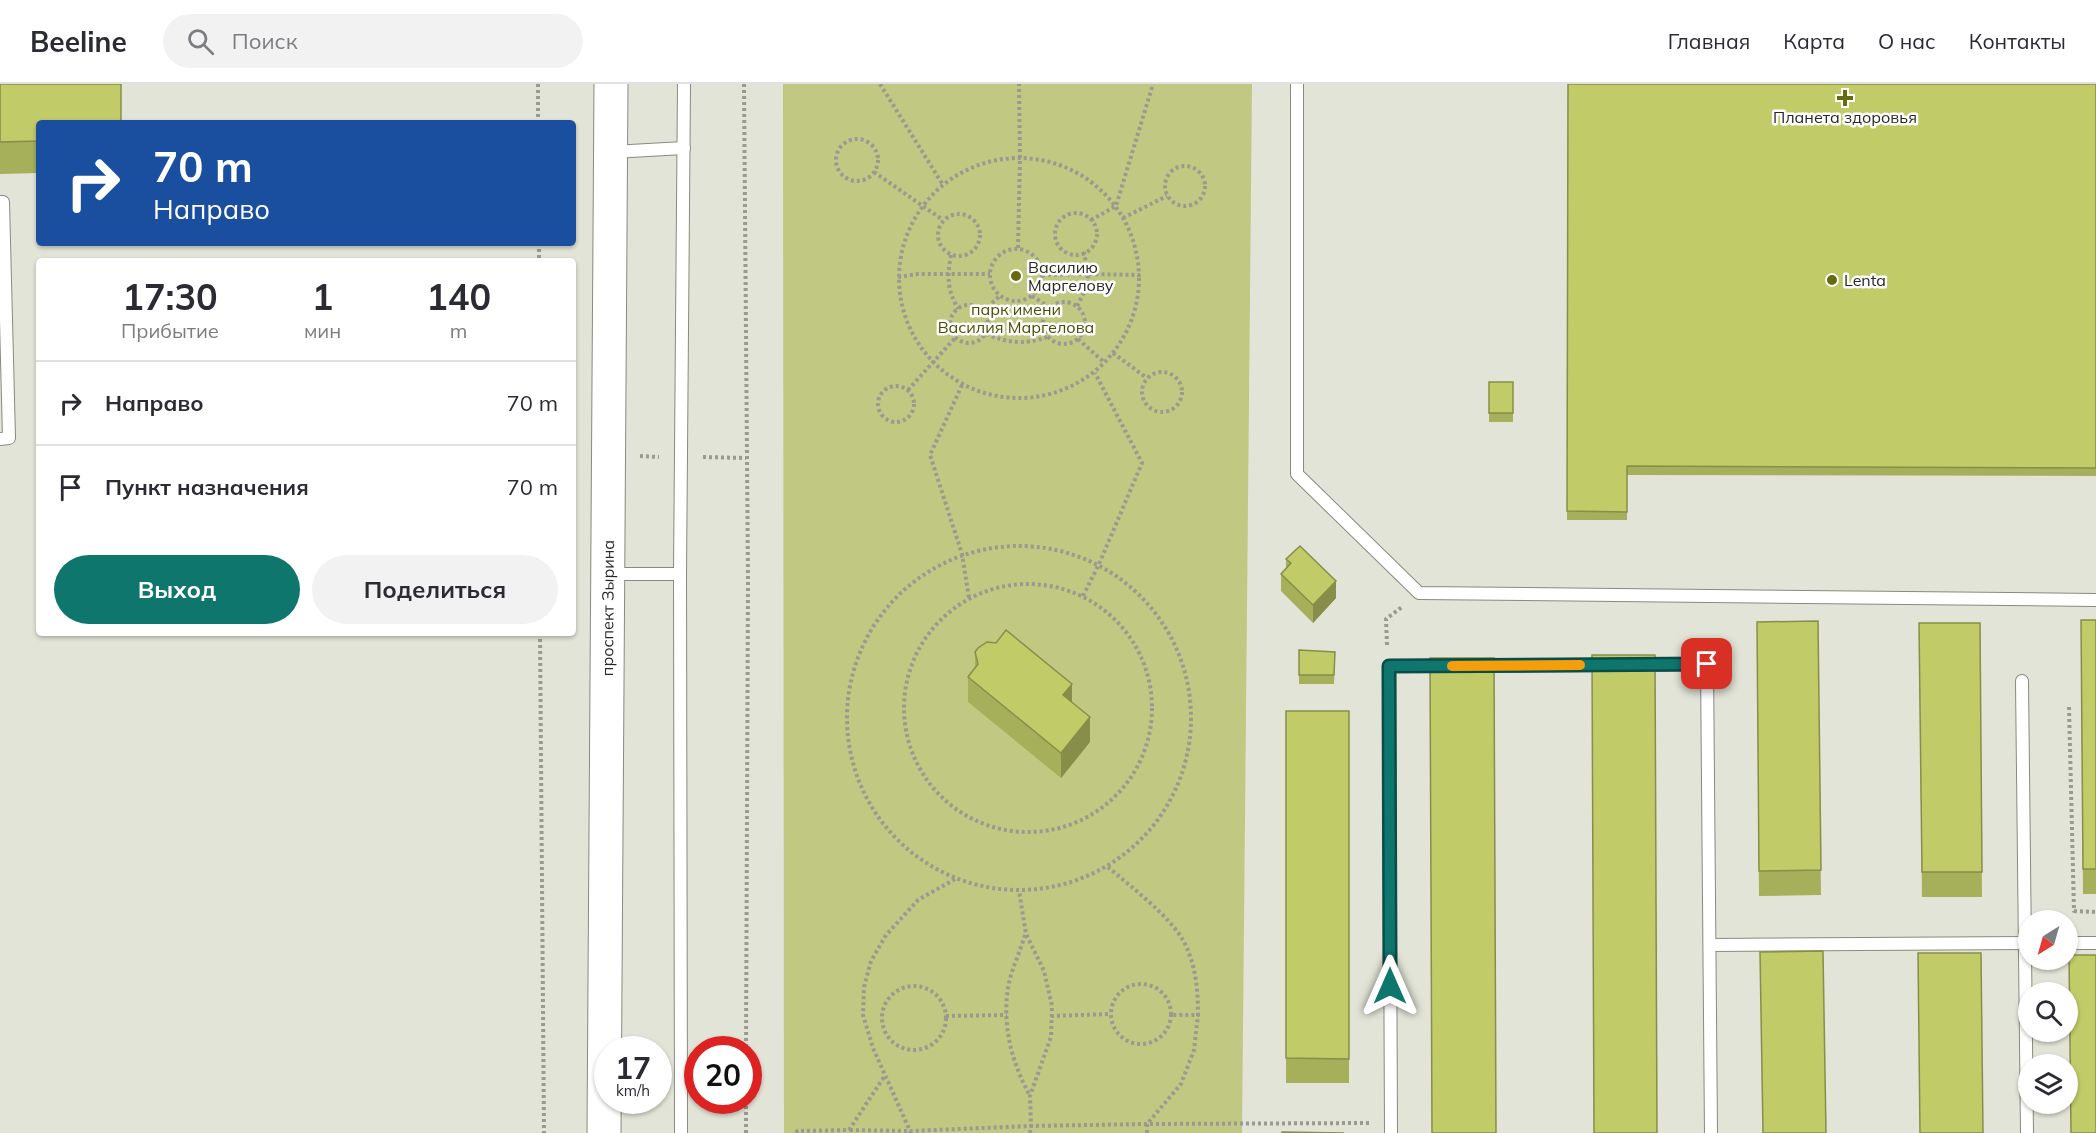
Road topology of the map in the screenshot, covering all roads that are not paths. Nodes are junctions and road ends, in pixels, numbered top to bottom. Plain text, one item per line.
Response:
1 (611, 84) edge
2 (684, 84) edge
3 (1297, 84) edge
4 (684, 148) junction
5 (610, 152) junction
6 (0, 202) edge
7 (0, 439) edge
8 (607, 574) junction
9 (680, 574) junction
10 (2096, 600) edge
11 (2022, 681) dead end
12 (2025, 910) edge
13 (2078, 943) edge
14 (2096, 943) edge
15 (2018, 944) edge
16 (1710, 945) junction
17 (2026, 970) edge
18 (1391, 1128) edge
19 (604, 1133) edge
20 (681, 1133) edge
21 (1712, 1133) edge
22 (2027, 1133) edge

1 - 5 street, проспект Зырина
2 - 4 lane
3 - 10 lane
4 - 5 lane
4 - 9 lane
5 - 8 street, проспект Зырина
6 - 7 lane
8 - 9 lane
8 - 19 street, проспект Зырина
9 - 20 lane
11 - 12 lane
13 - 14 lane
15 - 16 lane
16 - 18 lane
16 - 21 lane
17 - 22 lane

